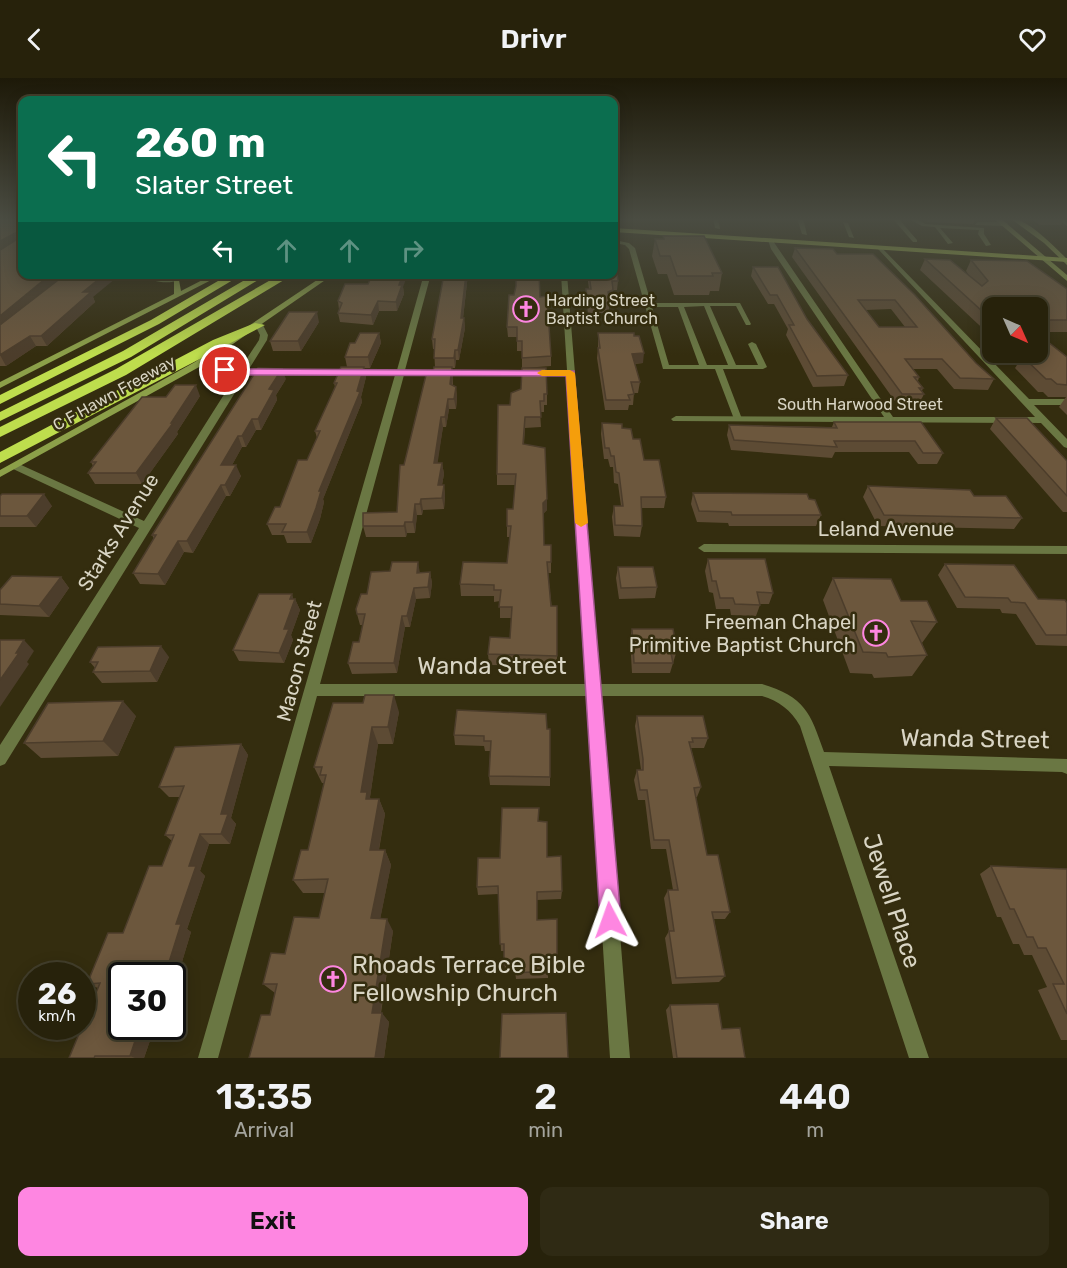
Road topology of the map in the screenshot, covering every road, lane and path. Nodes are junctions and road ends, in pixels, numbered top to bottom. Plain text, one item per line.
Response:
1 (636, 264) edge
2 (784, 264) edge
3 (895, 264) edge
4 (1048, 264) edge
5 (163, 279) edge
6 (183, 279) edge
7 (205, 279) edge
8 (229, 279) edge
9 (254, 279) edge
10 (280, 279) edge
11 (324, 279) edge
12 (427, 279) edge
13 (564, 279) edge
14 (1067, 279) edge
15 (167, 280) joint
16 (177, 288) junction
17 (680, 304) junction
18 (706, 304) junction
19 (648, 305) junction
20 (748, 324) dead end
21 (259, 325) junction
22 (752, 344) dead end
23 (198, 364) junction
24 (704, 367) junction
25 (718, 367) junction
26 (734, 367) junction
27 (240, 372) junction
28 (399, 372) junction
29 (570, 373) junction
30 (0, 385) edge
31 (0, 400) edge
32 (1026, 402) junction
33 (1067, 402) edge
34 (0, 417) edge
35 (676, 419) dead end
36 (738, 419) junction
37 (891, 420) junction
38 (1043, 420) junction
39 (0, 433) edge
40 (1067, 445) edge
41 (0, 458) edge
42 (15, 466) junction
43 (0, 474) edge
44 (145, 526) junction
45 (704, 548) dead end
46 (1067, 550) edge
47 (593, 689) junction
48 (312, 690) junction
49 (0, 759) edge
50 (819, 759) junction
51 (1066, 766) edge
52 (208, 1058) edge
53 (620, 1058) edge
54 (919, 1058) edge

1 - 19 lane
2 - 37 street
3 - 32 street
4 - 14 main road
5 - 15 street
6 - 16 street
7 - 16 main road
8 - 31 highway
9 - 34 highway, C F Hawn Freeway
10 - 39 highway, C F Hawn Freeway
11 - 21 main road, C F Hawn Freeway
12 - 28 street, Macon Street
13 - 29 street
15 - 16 main road
16 - 30 main road
17 - 18 lane
17 - 19 lane
17 - 24 lane
18 - 20 lane
18 - 26 lane
19 - 24 lane
21 - 23 main road, C F Hawn Freeway
21 - 27 street, Starks Avenue
21 - 41 highway
22 - 26 lane
23 - 27 street
23 - 42 main road, C F Hawn Freeway
24 - 25 lane
25 - 26 lane
25 - 36 lane
27 - 28 street
27 - 44 street, Starks Avenue
28 - 29 street
28 - 48 street, Macon Street
29 - 47 street
32 - 33 street
32 - 38 street
35 - 36 street, South Harwood Street
36 - 37 street, South Harwood Street
37 - 38 street, South Harwood Street
38 - 40 street
42 - 43 main road, C F Hawn Freeway
42 - 44 street
44 - 49 street, Starks Avenue
45 - 46 street, Leland Avenue
47 - 48 street, Wanda Street
47 - 50 street, Wanda Street
47 - 53 street
48 - 52 street, Macon Street
50 - 51 street, Wanda Street
50 - 54 street, Jewell Place

